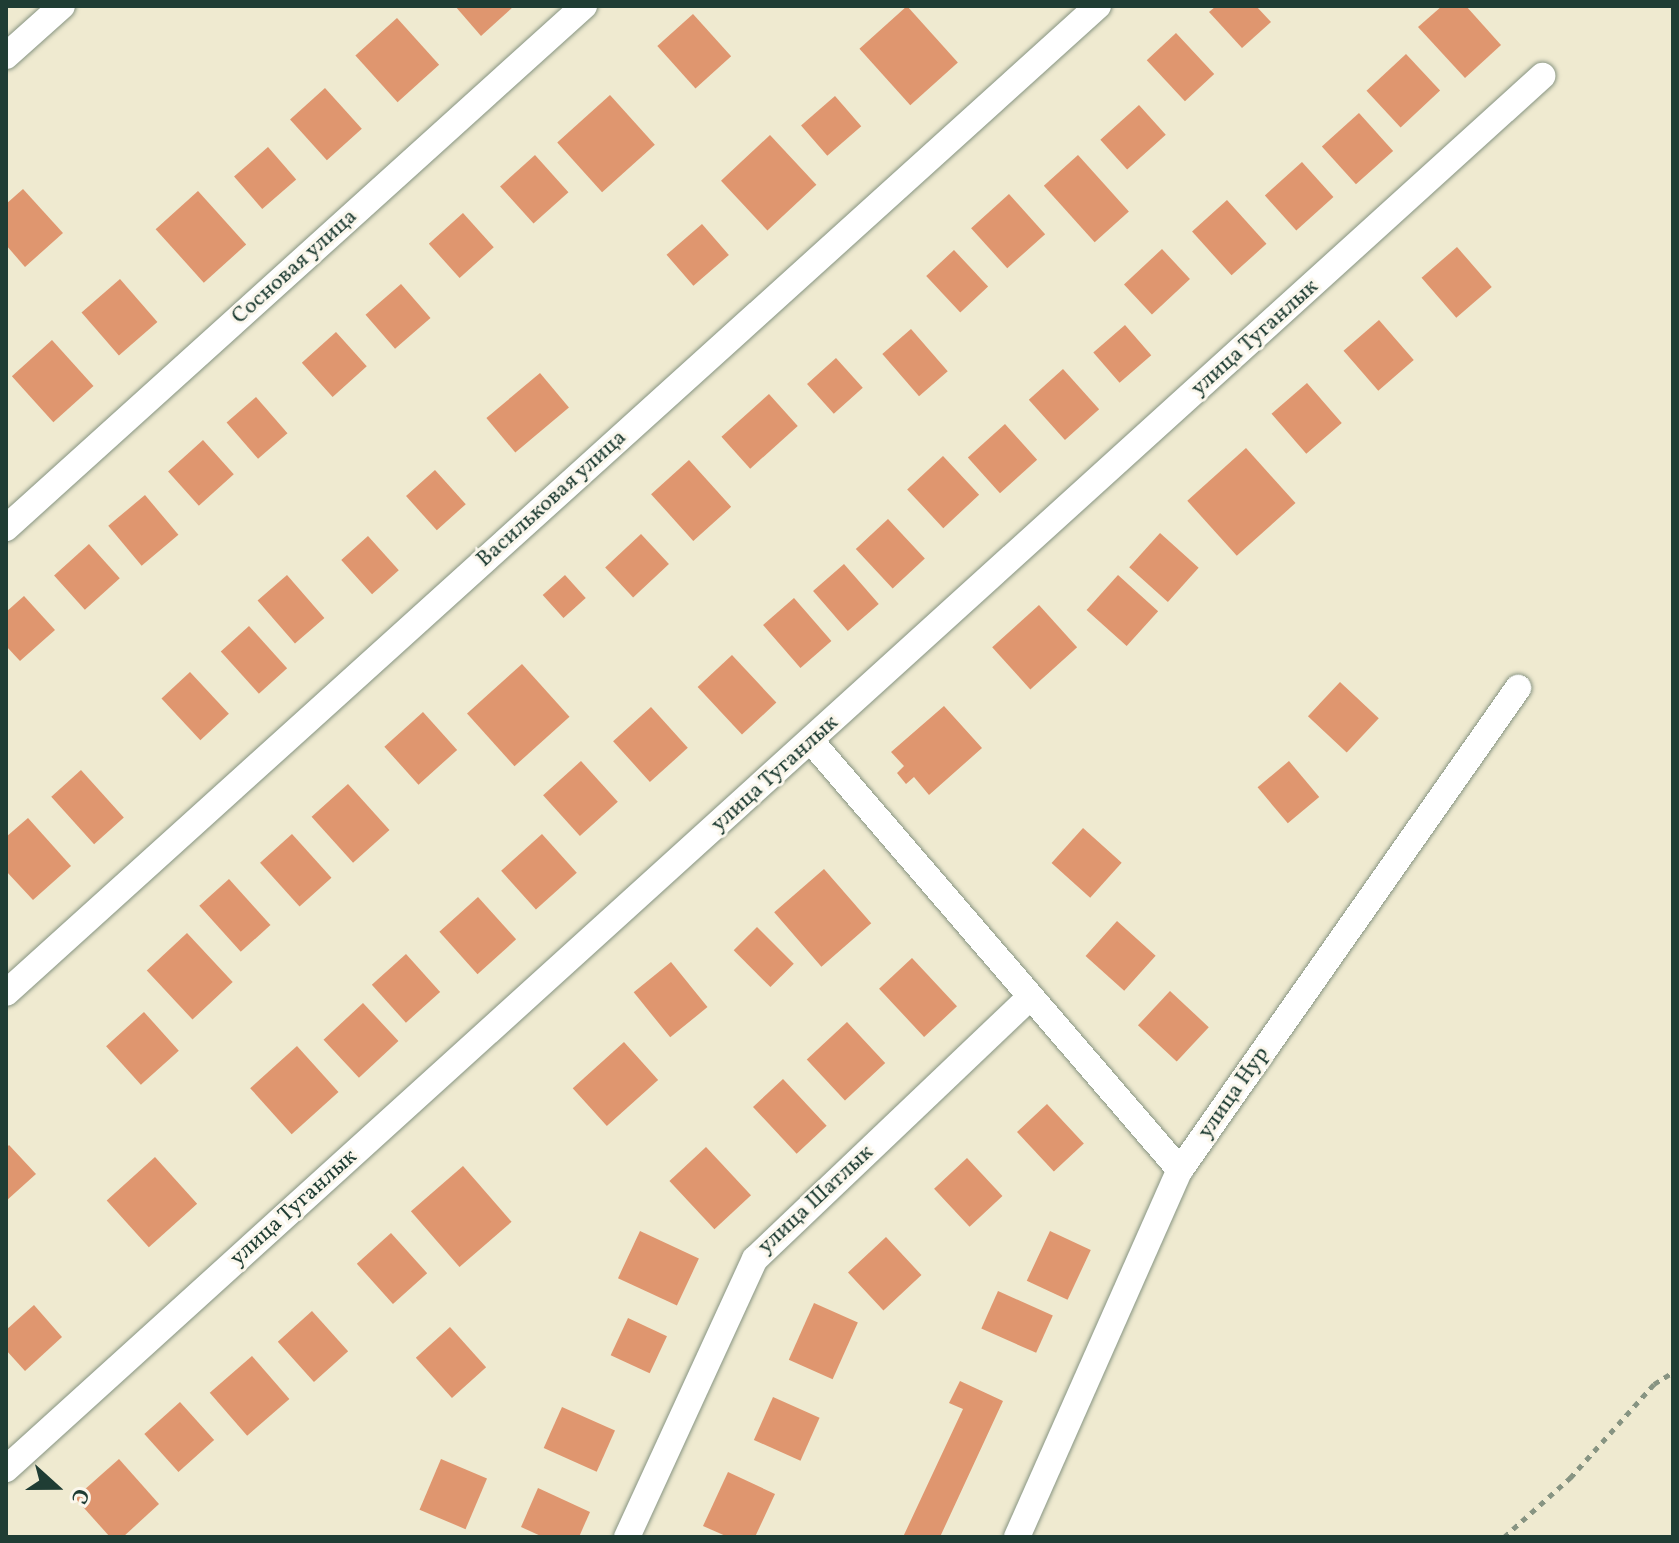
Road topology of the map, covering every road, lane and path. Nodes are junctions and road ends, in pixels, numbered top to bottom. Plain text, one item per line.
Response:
1 (62, 6) edge
2 (584, 6) edge
3 (1098, 6) edge
4 (6, 56) edge
5 (1542, 76) dead end
6 (6, 528) edge
7 (1518, 688) dead end
8 (811, 741) junction
9 (6, 993) edge
10 (1030, 997) junction
11 (1180, 1170) junction
12 (1673, 1372) edge
13 (6, 1469) edge
14 (627, 1537) edge
15 (1017, 1537) edge
16 (1504, 1537) edge

1 - 4 street
2 - 6 street, Сосновая улица
3 - 9 street, Васильковая улица
5 - 8 street, улица Туганлык
7 - 11 street, улица Нур
8 - 10 street
8 - 13 street, улица Туганлык
10 - 11 street
10 - 14 street, улица Шатлык
11 - 15 street, улица Нур
12 - 16 path

